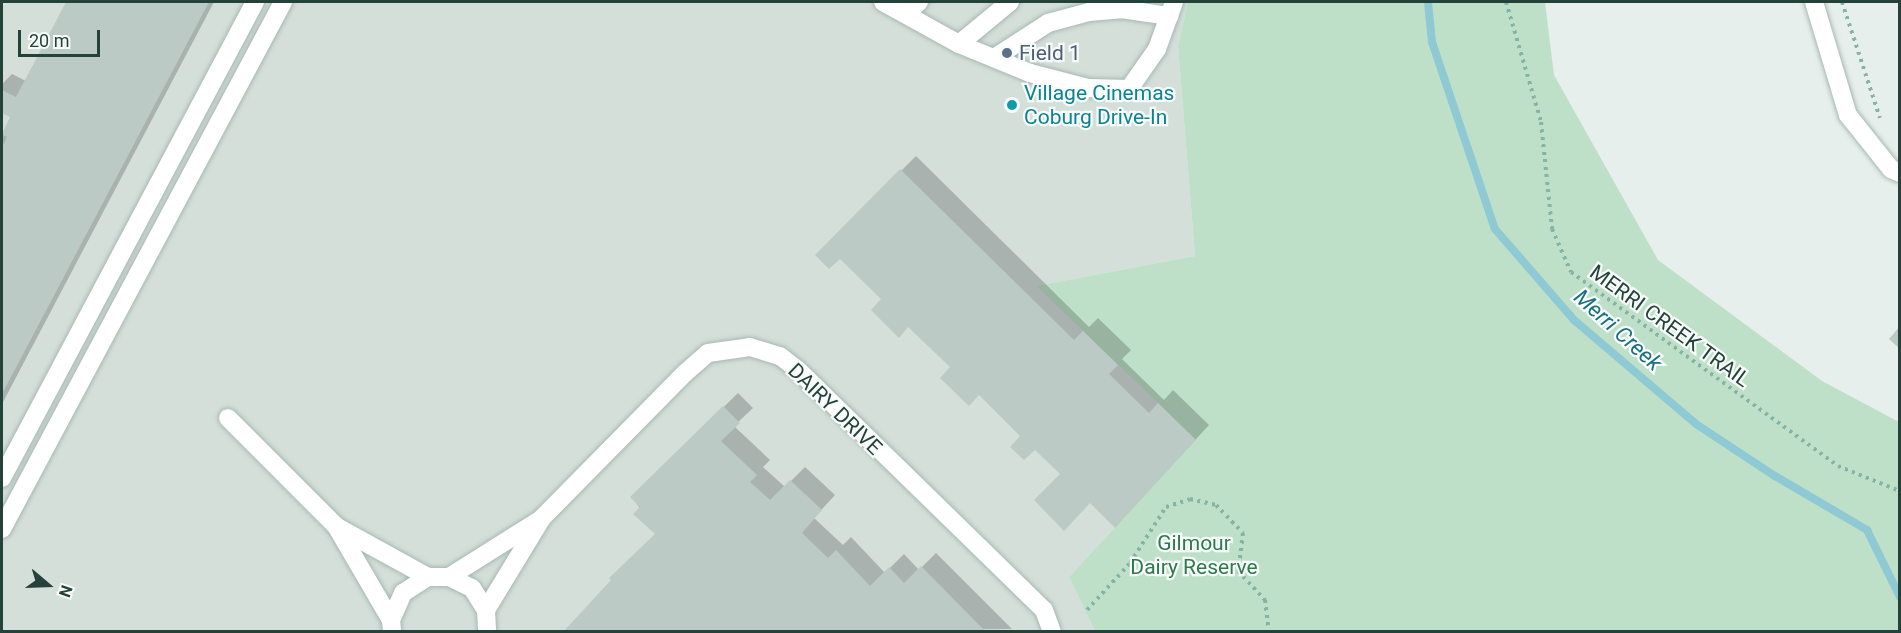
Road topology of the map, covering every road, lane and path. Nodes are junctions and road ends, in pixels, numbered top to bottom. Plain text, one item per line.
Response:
1 (255, 2) edge
2 (283, 2) edge
3 (883, 2) edge
4 (919, 2) edge
5 (1010, 2) edge
6 (1506, 2) edge
7 (1814, 2) edge
8 (1842, 2) edge
9 (1171, 9) edge
10 (906, 14) junction
11 (959, 44) junction
12 (994, 58) junction
13 (1884, 129) dead end
14 (1899, 173) edge
15 (228, 418) dead end
16 (2, 478) edge
17 (1899, 491) edge
18 (542, 518) junction
19 (336, 526) junction
20 (2, 529) edge
21 (428, 577) junction
22 (449, 577) junction
23 (486, 610) junction
24 (1088, 610) dead end
25 (392, 626) edge
26 (488, 631) edge
27 (1053, 632) edge
28 (1269, 632) edge

1 - 16 street
2 - 20 street
3 - 10 street
4 - 10 street
5 - 11 street
6 - 17 path, MERRI CREEK TRAIL
7 - 14 street
8 - 13 path
9 - 12 street
9 - 12 street
10 - 11 street
11 - 12 street
15 - 19 street
18 - 22 street, DAIRY DRIVE
18 - 23 street, DAIRY DRIVE
18 - 27 street, DAIRY DRIVE
19 - 21 street
19 - 25 street
21 - 22 street
21 - 25 street
22 - 23 street
23 - 26 street
24 - 28 path

